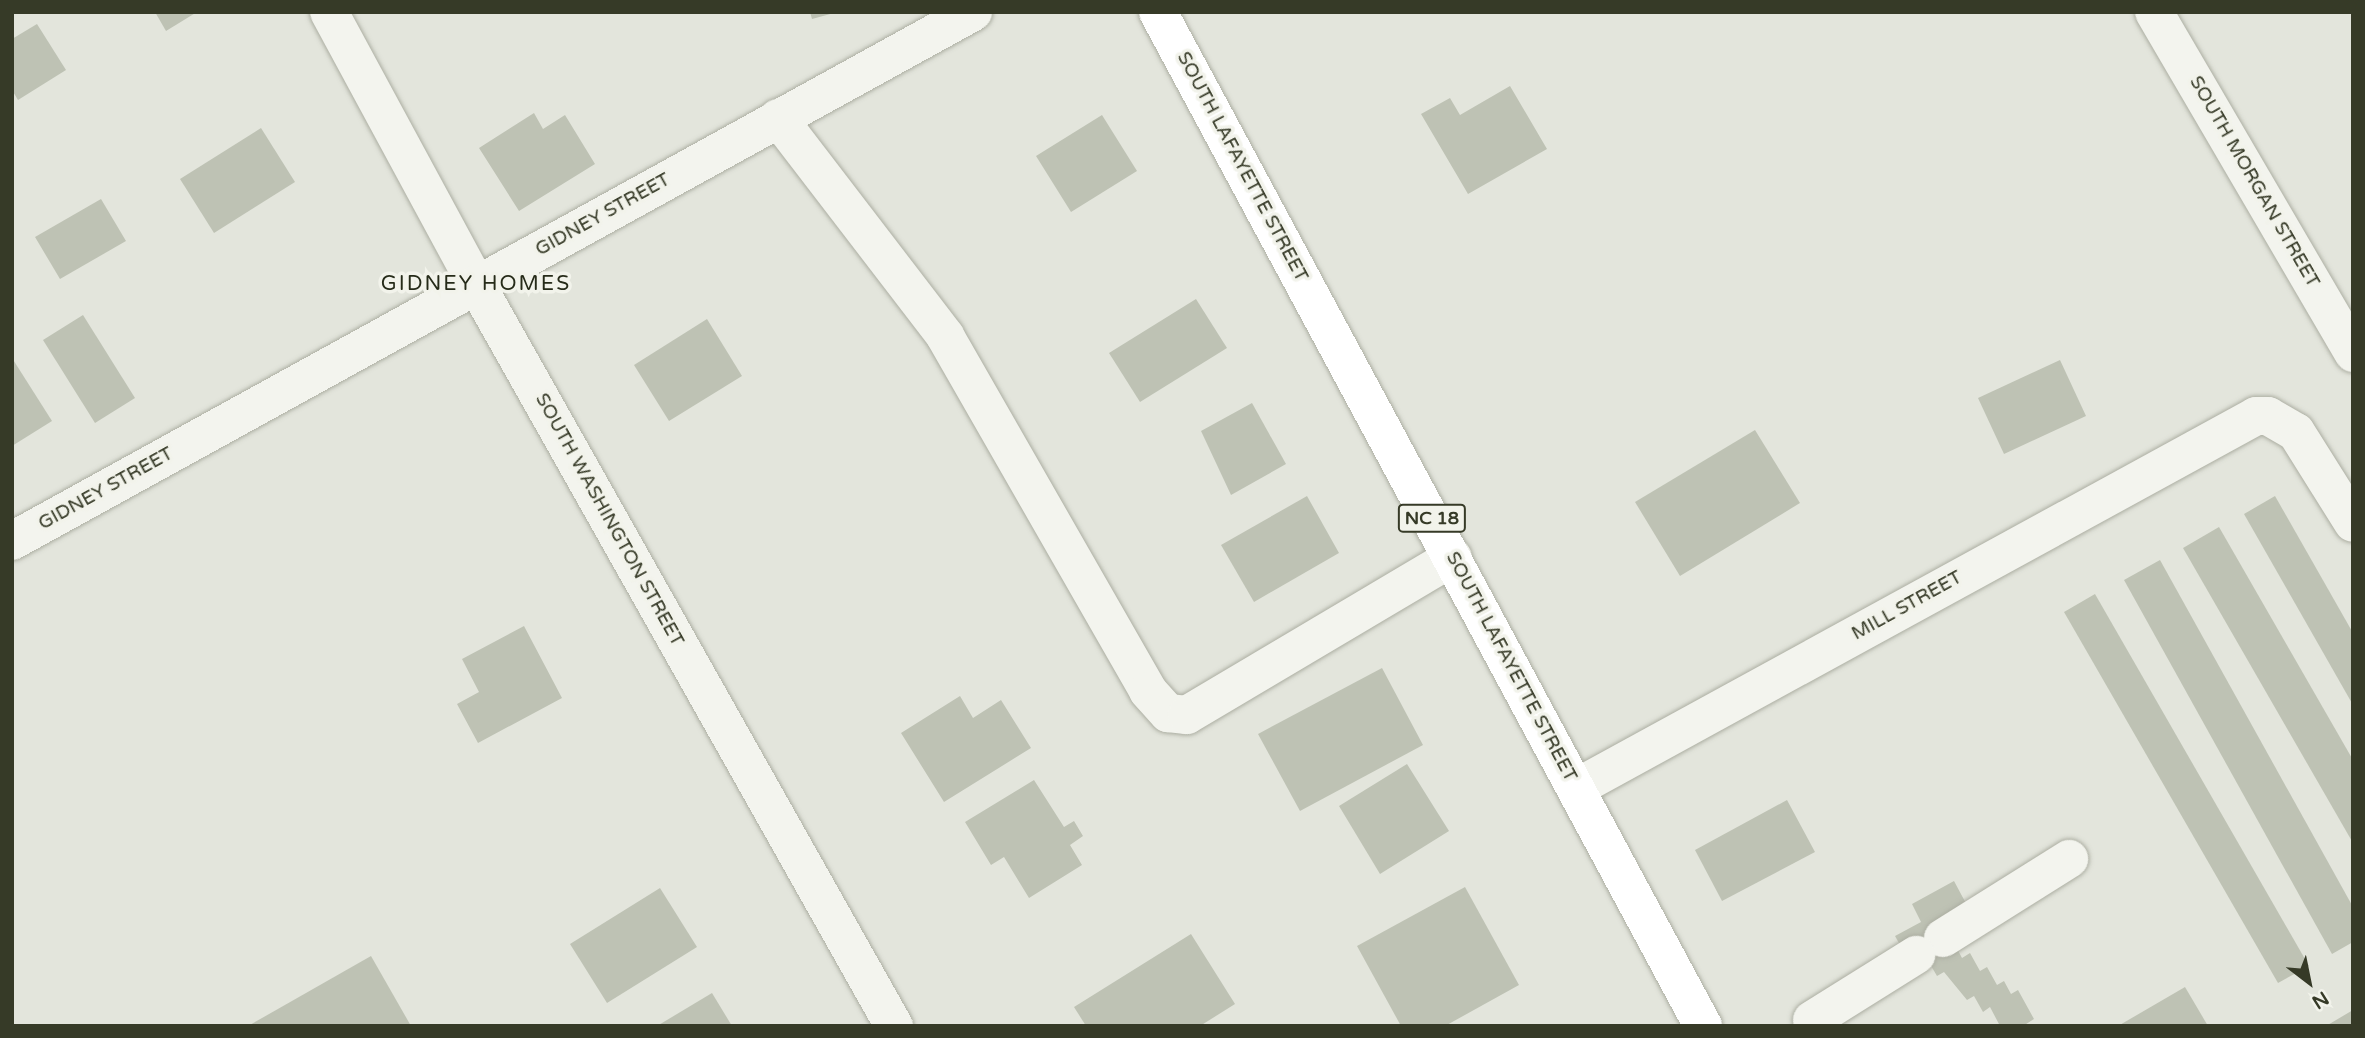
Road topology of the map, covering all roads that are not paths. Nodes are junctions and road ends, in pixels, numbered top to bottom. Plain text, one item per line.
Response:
1 (329, 12) edge
2 (973, 12) edge
3 (1158, 12) edge
4 (2154, 12) edge
5 (778, 118) junction
6 (476, 285) junction
7 (2353, 352) edge
8 (2353, 523) edge
9 (12, 541) edge
10 (1452, 557) junction
11 (1576, 788) junction
12 (2069, 859) dead end
13 (1812, 1020) dead end
14 (894, 1026) edge
15 (1703, 1026) edge

1 - 6 street, SOUTH WASHINGTON STREET
2 - 5 street, GIDNEY STREET
3 - 10 main road, SOUTH LAFAYETTE STREET / NC 18
4 - 7 street, SOUTH MORGAN STREET
5 - 6 street, GIDNEY STREET
5 - 10 street
6 - 9 street, GIDNEY STREET
6 - 14 street, SOUTH WASHINGTON STREET
8 - 11 street, MILL STREET
10 - 11 main road, SOUTH LAFAYETTE STREET / NC 18
11 - 15 main road, SOUTH LAFAYETTE STREET / NC 18
12 - 13 street

